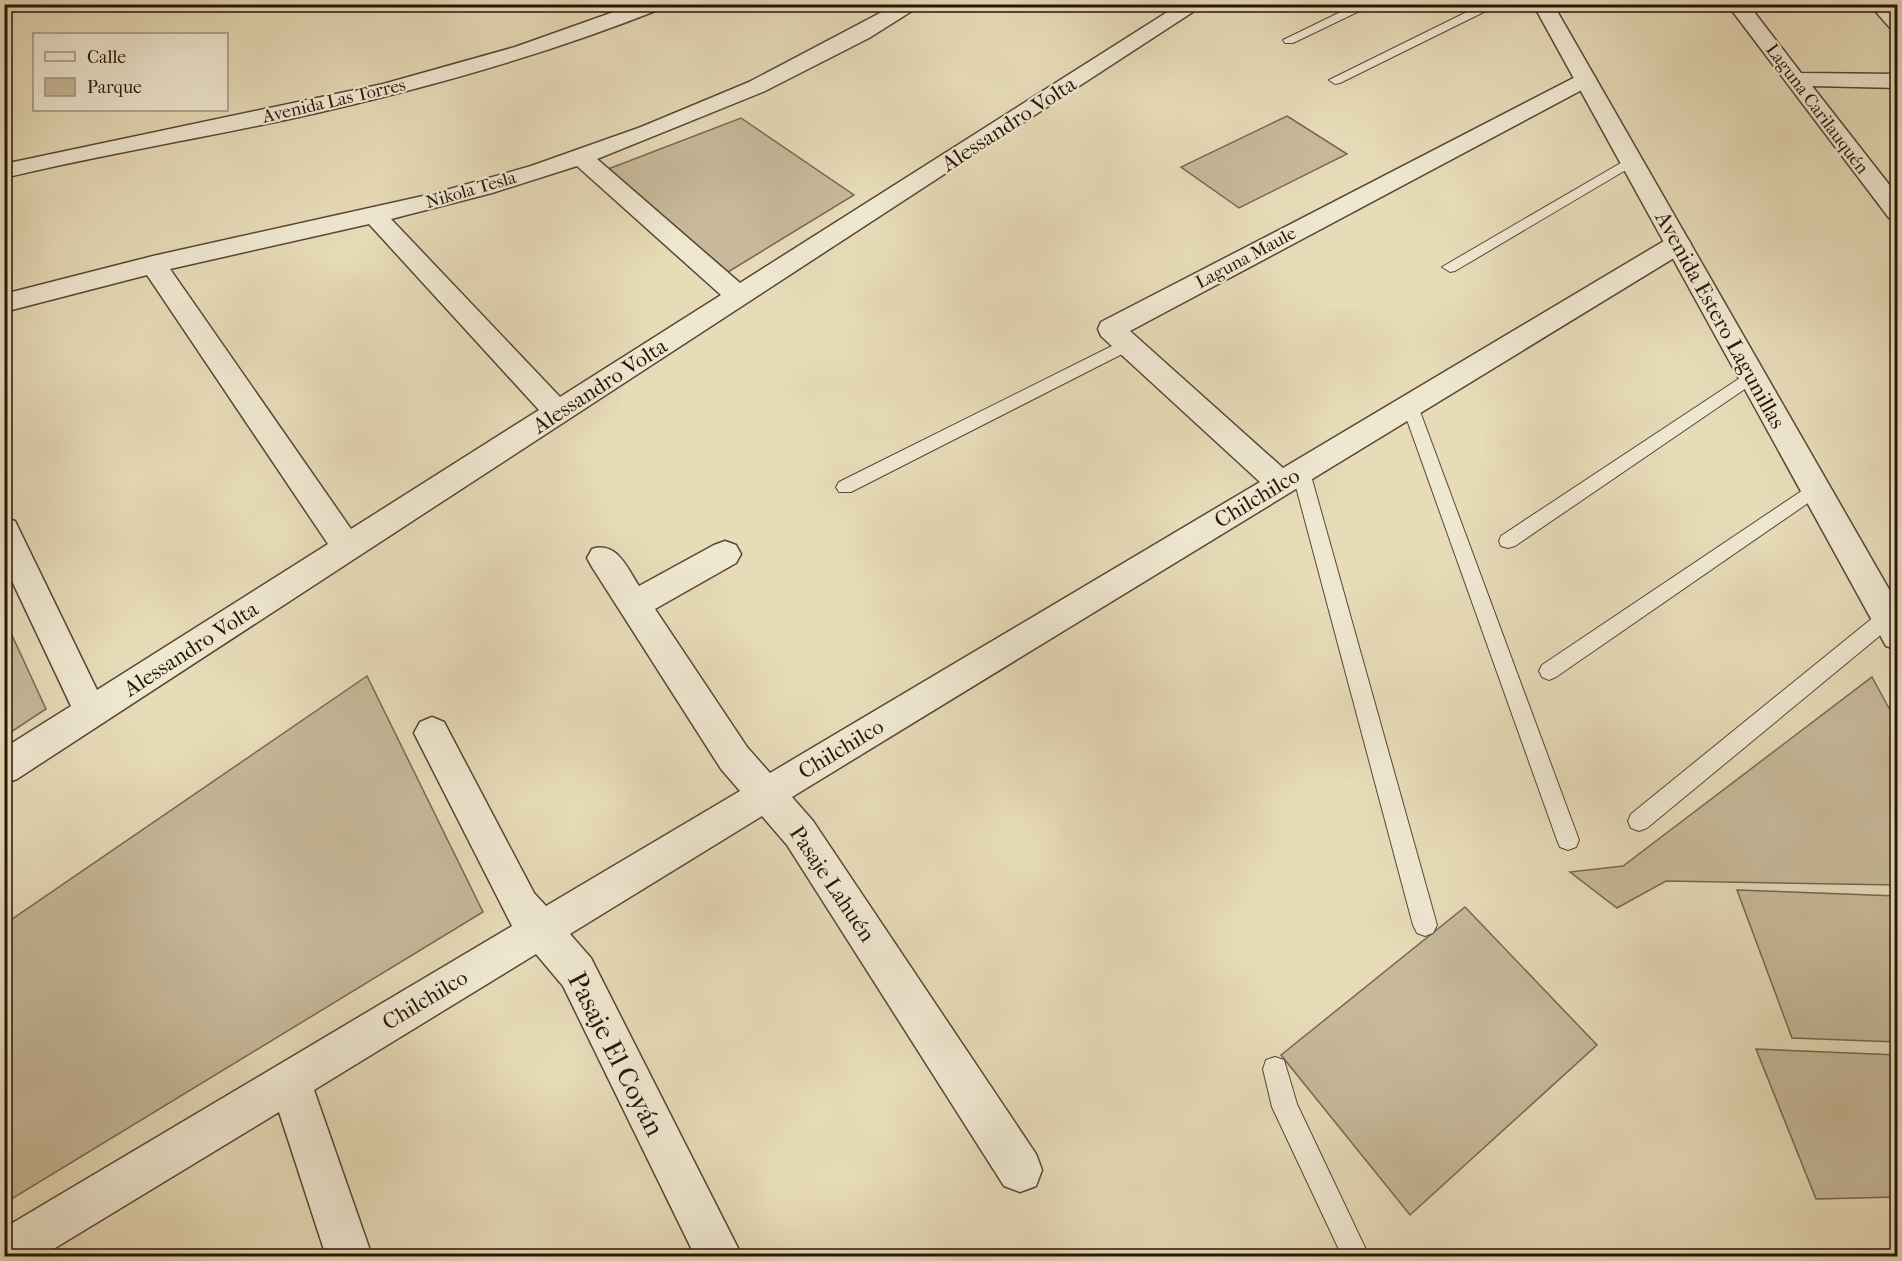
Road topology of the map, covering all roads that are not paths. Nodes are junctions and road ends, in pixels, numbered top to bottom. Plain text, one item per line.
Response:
1 (656, 4) edge
2 (913, 4) edge
3 (1195, 4) edge
4 (1368, 4) edge
5 (1543, 4) edge
6 (1737, 4) edge
7 (1879, 4) edge
8 (1493, 5) edge
9 (1898, 25) edge
10 (1289, 40) dead end
11 (1585, 79) junction
12 (1794, 79) junction
13 (1335, 80) dead end
14 (1898, 81) edge
15 (580, 156) junction
16 (1631, 161) junction
17 (4, 171) edge
18 (1866, 173) junction
19 (1898, 173) edge
20 (1898, 213) edge
21 (374, 215) junction
22 (1678, 244) junction
23 (153, 264) junction
24 (1450, 267) dead end
25 (739, 297) junction
26 (4, 303) edge
27 (1128, 344) junction
28 (1752, 376) junction
29 (1410, 406) junction
30 (558, 413) junction
31 (1291, 478) junction
32 (845, 487) dead end
33 (1815, 489) junction
34 (4, 530) edge
35 (1508, 541) dead end
36 (348, 549) junction
37 (725, 554) dead end
38 (603, 558) dead end
39 (633, 605) junction
40 (1892, 627) edge
41 (1549, 671) dead end
42 (91, 713) junction
43 (432, 733) dead end
44 (4, 768) edge
45 (766, 795) junction
46 (1640, 820) dead end
47 (1568, 840) dead end
48 (1425, 925) dead end
49 (541, 930) junction
50 (1275, 1069) dead end
51 (290, 1082) junction
52 (1020, 1170) dead end
53 (4, 1254) edge
54 (349, 1257) edge
55 (719, 1257) edge
56 (1356, 1257) edge

1 - 17 street, Avenida Las Torres
2 - 15 street, Nikola Tesla
3 - 25 street, Alessandro Volta
4 - 10 lane
5 - 11 street, Avenida Estero Lagunillas
6 - 12 street, Laguna Carilauquén
7 - 9 street
8 - 13 lane
11 - 16 street, Avenida Estero Lagunillas
11 - 27 street, Laguna Maule
12 - 14 street
12 - 18 street, Laguna Carilauquén
15 - 21 street, Nikola Tesla
15 - 25 street
16 - 22 street, Avenida Estero Lagunillas
16 - 24 lane
18 - 19 street
18 - 20 street, Laguna Carilauquén
21 - 23 street, Nikola Tesla
21 - 30 street
22 - 28 street, Avenida Estero Lagunillas
22 - 29 street, Chilchilco
23 - 26 street, Nikola Tesla
23 - 36 street
25 - 30 street, Alessandro Volta
27 - 31 street, Laguna Maule
27 - 32 lane
28 - 33 street, Avenida Estero Lagunillas
28 - 35 lane
29 - 31 street, Chilchilco
29 - 47 lane
30 - 36 street, Alessandro Volta
31 - 45 street, Chilchilco
31 - 48 lane
33 - 40 street, Avenida Estero Lagunillas
33 - 41 lane
34 - 42 street
36 - 42 street, Alessandro Volta
37 - 39 street
38 - 39 street, Pasaje Lahuén
39 - 45 street, Pasaje Lahuén
40 - 46 lane
42 - 44 street, Alessandro Volta
43 - 49 street, Pasaje El Coyán
45 - 49 street, Chilchilco
45 - 52 street, Pasaje Lahuén
49 - 51 street, Chilchilco
49 - 55 street, Pasaje El Coyán
50 - 56 lane
51 - 53 street, Chilchilco
51 - 54 street

